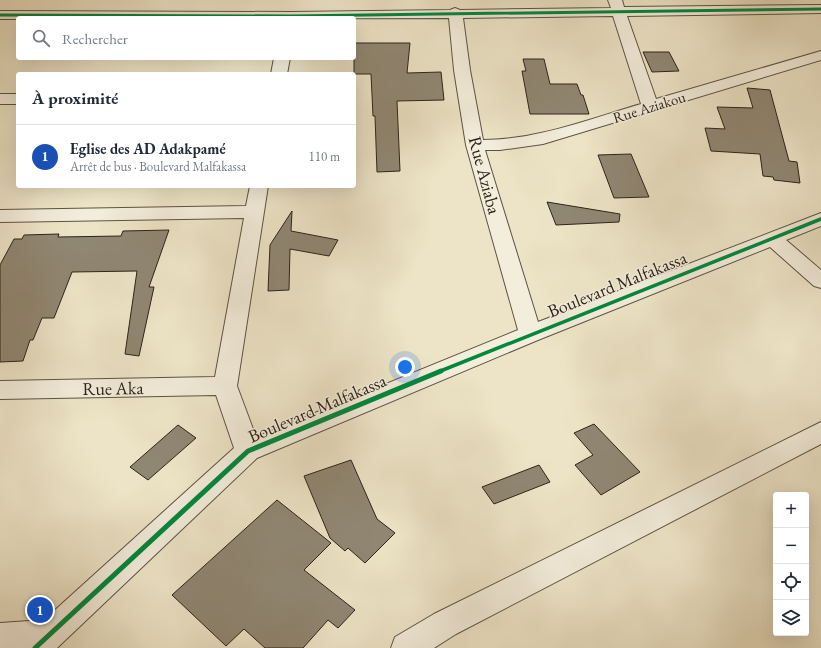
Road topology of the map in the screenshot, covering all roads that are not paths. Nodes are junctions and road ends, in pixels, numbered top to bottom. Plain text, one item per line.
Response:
1 (293, 0) edge
2 (617, 5) edge
3 (821, 9) edge
4 (455, 12) junction
5 (0, 15) edge
6 (146, 16) edge
7 (291, 16) edge
8 (324, 16) edge
9 (821, 55) edge
10 (282, 60) edge
11 (279, 72) edge
12 (16, 99) edge
13 (0, 100) edge
14 (650, 107) junction
15 (475, 145) junction
16 (259, 188) edge
17 (254, 212) junction
18 (0, 216) edge
19 (821, 219) edge
20 (772, 238) junction
21 (821, 281) edge
22 (530, 334) junction
23 (225, 386) junction
24 (0, 390) edge
25 (821, 432) edge
26 (248, 451) junction
27 (0, 638) edge
28 (43, 641) edge
29 (406, 648) edge

1 - 7 street
2 - 3 street
2 - 4 street
2 - 14 street
4 - 8 street
4 - 15 street, Rue Aziaba
5 - 6 street
9 - 14 street, Rue Aziakou
10 - 11 street
12 - 13 street
14 - 15 street, Rue Aziakou
15 - 22 street, Rue Aziaba
16 - 17 street
17 - 18 street
17 - 23 street
19 - 20 street, Boulevard Malfakassa
20 - 21 street
20 - 22 street, Boulevard Malfakassa
22 - 26 street, Boulevard Malfakassa
23 - 24 street, Rue Aka
23 - 26 street
25 - 29 street
26 - 28 street, Boulevard Malfakassa
27 - 28 street

